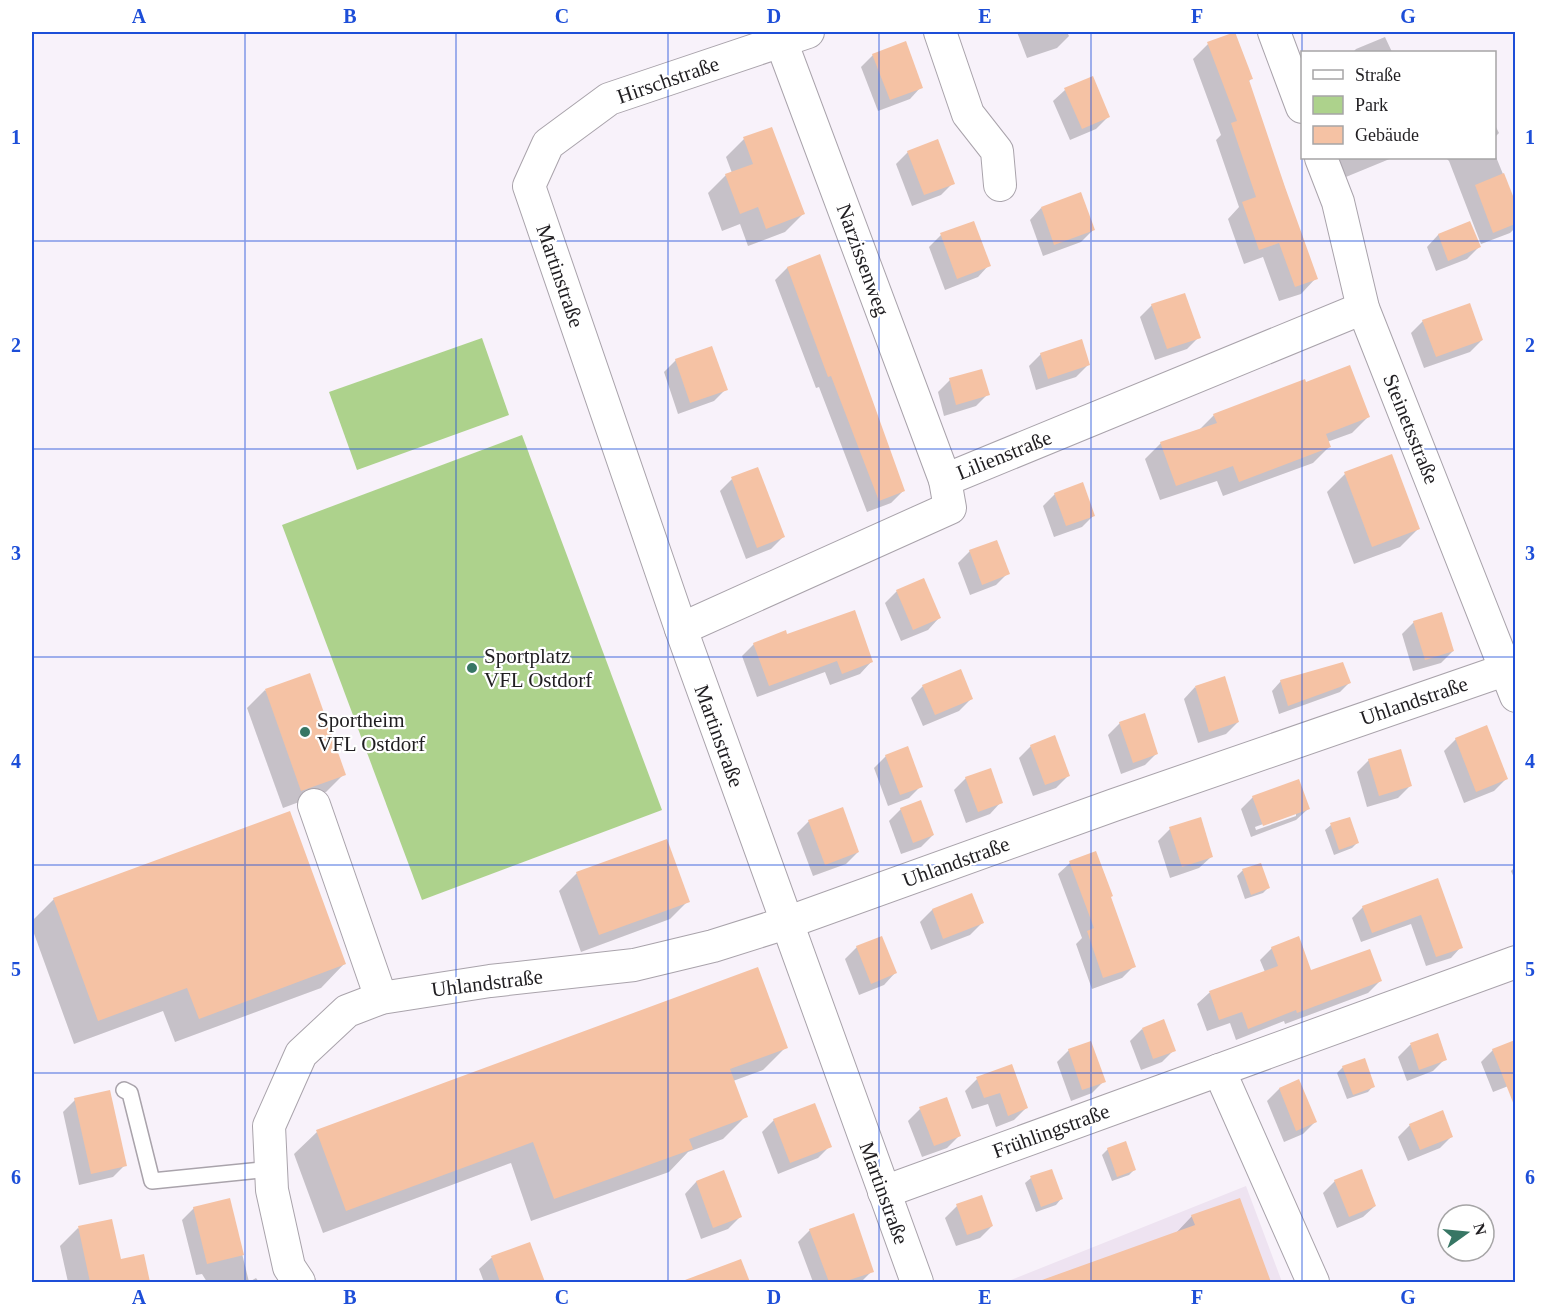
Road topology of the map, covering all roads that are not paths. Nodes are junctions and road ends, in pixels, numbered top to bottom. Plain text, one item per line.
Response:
1 (940, 32) edge
2 (1274, 32) edge
3 (794, 36) edge
4 (1301, 104) edge
5 (1321, 159) edge
6 (999, 185) dead end
7 (529, 186) joint
8 (1363, 308) junction
9 (945, 480) junction
10 (681, 629) junction
11 (1512, 677) edge
12 (314, 805) dead end
13 (786, 922) junction
14 (1515, 962) edge
15 (381, 998) junction
16 (1219, 1070) junction
17 (124, 1090) dead end
18 (271, 1169) junction
19 (884, 1192) junction
20 (299, 1282) edge
21 (917, 1282) edge
22 (1313, 1282) edge

1 - 6 street
2 - 4 street
3 - 7 street, Hirschstraße
3 - 9 street, Narzissenweg
5 - 8 street, Steinetsstraße
7 - 10 street, Martinstraße
8 - 9 street, Lilienstraße
8 - 11 street, Steinetsstraße
9 - 10 street, Lilienstraße
10 - 13 street, Martinstraße
11 - 13 street, Uhlandstraße
12 - 15 street
13 - 15 street, Uhlandstraße
13 - 19 street, Martinstraße
14 - 16 street, Frühlingstraße
15 - 18 street, Uhlandstraße
16 - 19 street, Frühlingstraße
16 - 22 street
17 - 18 lane
18 - 20 street, Uhlandstraße
19 - 21 street, Martinstraße

